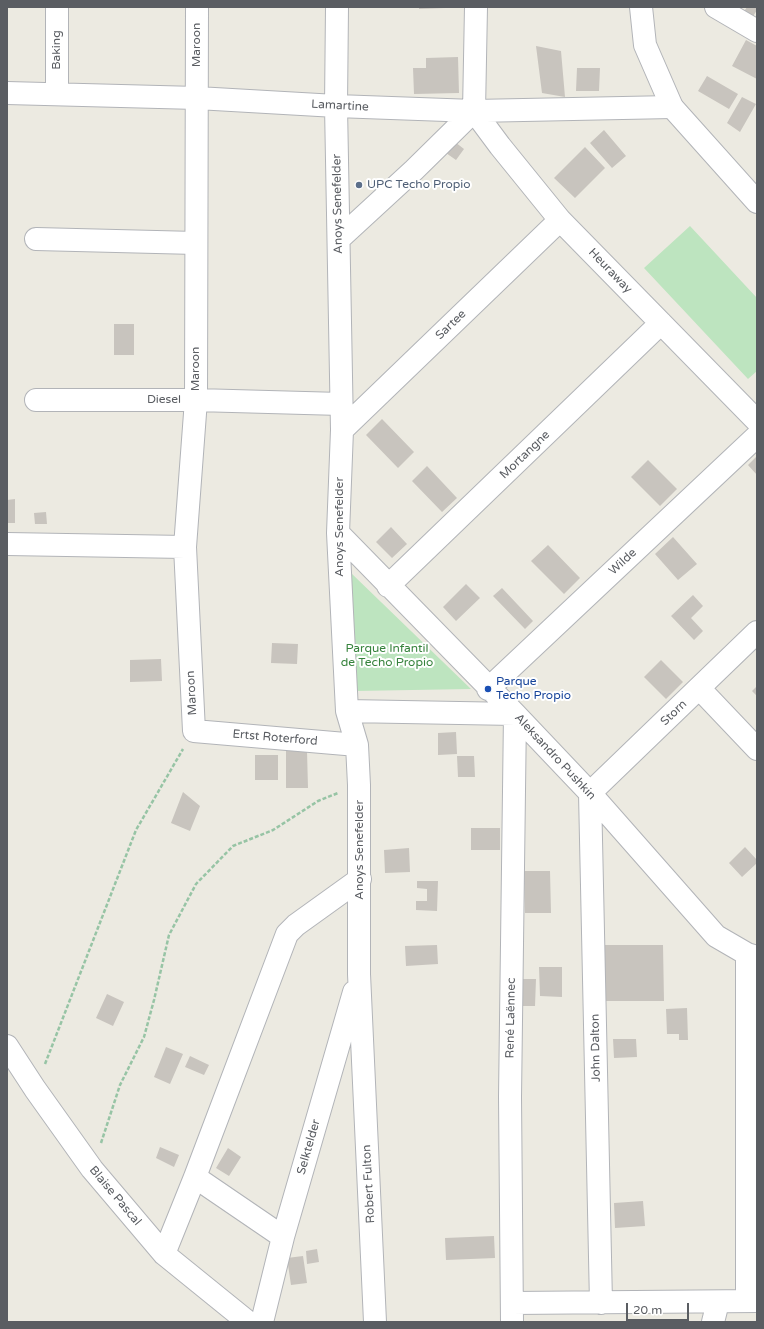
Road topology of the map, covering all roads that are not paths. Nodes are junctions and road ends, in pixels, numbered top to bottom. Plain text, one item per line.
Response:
1 (57, 7) edge
2 (197, 7) edge
3 (337, 7) edge
4 (476, 7) edge
5 (641, 7) edge
6 (716, 7) edge
7 (757, 31) edge
8 (7, 93) edge
9 (58, 93) junction
10 (197, 98) junction
11 (336, 106) junction
12 (672, 107) junction
13 (474, 111) junction
14 (757, 202) edge
15 (560, 220) junction
16 (36, 239) dead end
17 (339, 239) junction
18 (196, 243) junction
19 (661, 323) junction
20 (36, 400) dead end
21 (196, 400) junction
22 (341, 404) junction
23 (757, 421) edge
24 (342, 430) junction
25 (757, 436) edge
26 (338, 534) junction
27 (7, 544) edge
28 (185, 547) junction
29 (388, 586) junction
30 (757, 632) edge
31 (488, 688) junction
32 (699, 688) junction
33 (347, 711) junction
34 (514, 714) junction
35 (194, 731) joint
36 (357, 744) junction
37 (757, 749) edge
38 (590, 793) junction
39 (360, 878) junction
40 (752, 955) edge
41 (359, 974) junction
42 (7, 1046) edge
43 (362, 1046) joint
44 (195, 1177) junction
45 (283, 1237) junction
46 (164, 1254) junction
47 (752, 1301) edge
48 (601, 1303) junction
49 (512, 1312) edge
50 (715, 1312) edge
51 (248, 1322) edge
52 (262, 1322) edge
53 (375, 1322) edge

1 - 9 street, Baking
2 - 10 street, Maroon
3 - 11 street, Anoys Senefelder
4 - 13 street
5 - 12 street
6 - 7 street
8 - 9 street, Lamartine
9 - 10 street, Lamartine
10 - 11 street, Lamartine
10 - 18 street, Maroon
11 - 13 street, Lamartine
11 - 17 street, Anoys Senefelder
12 - 13 street, Lamartine
12 - 14 street
13 - 15 street, Heuraway
13 - 17 street
15 - 19 street, Heuraway
15 - 24 street, Sartee
16 - 18 street
17 - 22 street, Anoys Senefelder
18 - 21 street, Maroon
19 - 23 street, Heuraway
19 - 29 street, Mortangne
20 - 21 street, Diesel
21 - 22 street, Diesel
21 - 28 street, Maroon
22 - 24 street, Anoys Senefelder
24 - 26 street, Anoys Senefelder
25 - 31 street, Wilde
26 - 29 street, Aleksandro Pushkin
26 - 33 street, Anoys Senefelder
27 - 28 street
28 - 35 street, Maroon
29 - 31 street, Aleksandro Pushkin
30 - 32 street, Storn
31 - 34 street, Aleksandro Pushkin
32 - 37 street
32 - 38 street, Storn
33 - 34 street
33 - 36 street, Anoys Senefelder
34 - 38 street, Aleksandro Pushkin
34 - 49 street, René Laënnec
35 - 36 street, Ertst Roterford
36 - 39 street, Anoys Senefelder
38 - 40 street, Aleksandro Pushkin
38 - 48 street, John Dalton
39 - 41 street, Anoys Senefelder
39 - 44 street
40 - 47 street
41 - 43 street, Anoys Senefelder
41 - 45 street, Selktelder
42 - 46 street, Blaise Pascal
43 - 53 street, Robert Fulton
44 - 45 street
44 - 46 street
45 - 52 street, Selktelder
46 - 51 street, Blaise Pascal
47 - 50 street
48 - 49 street
48 - 50 street

